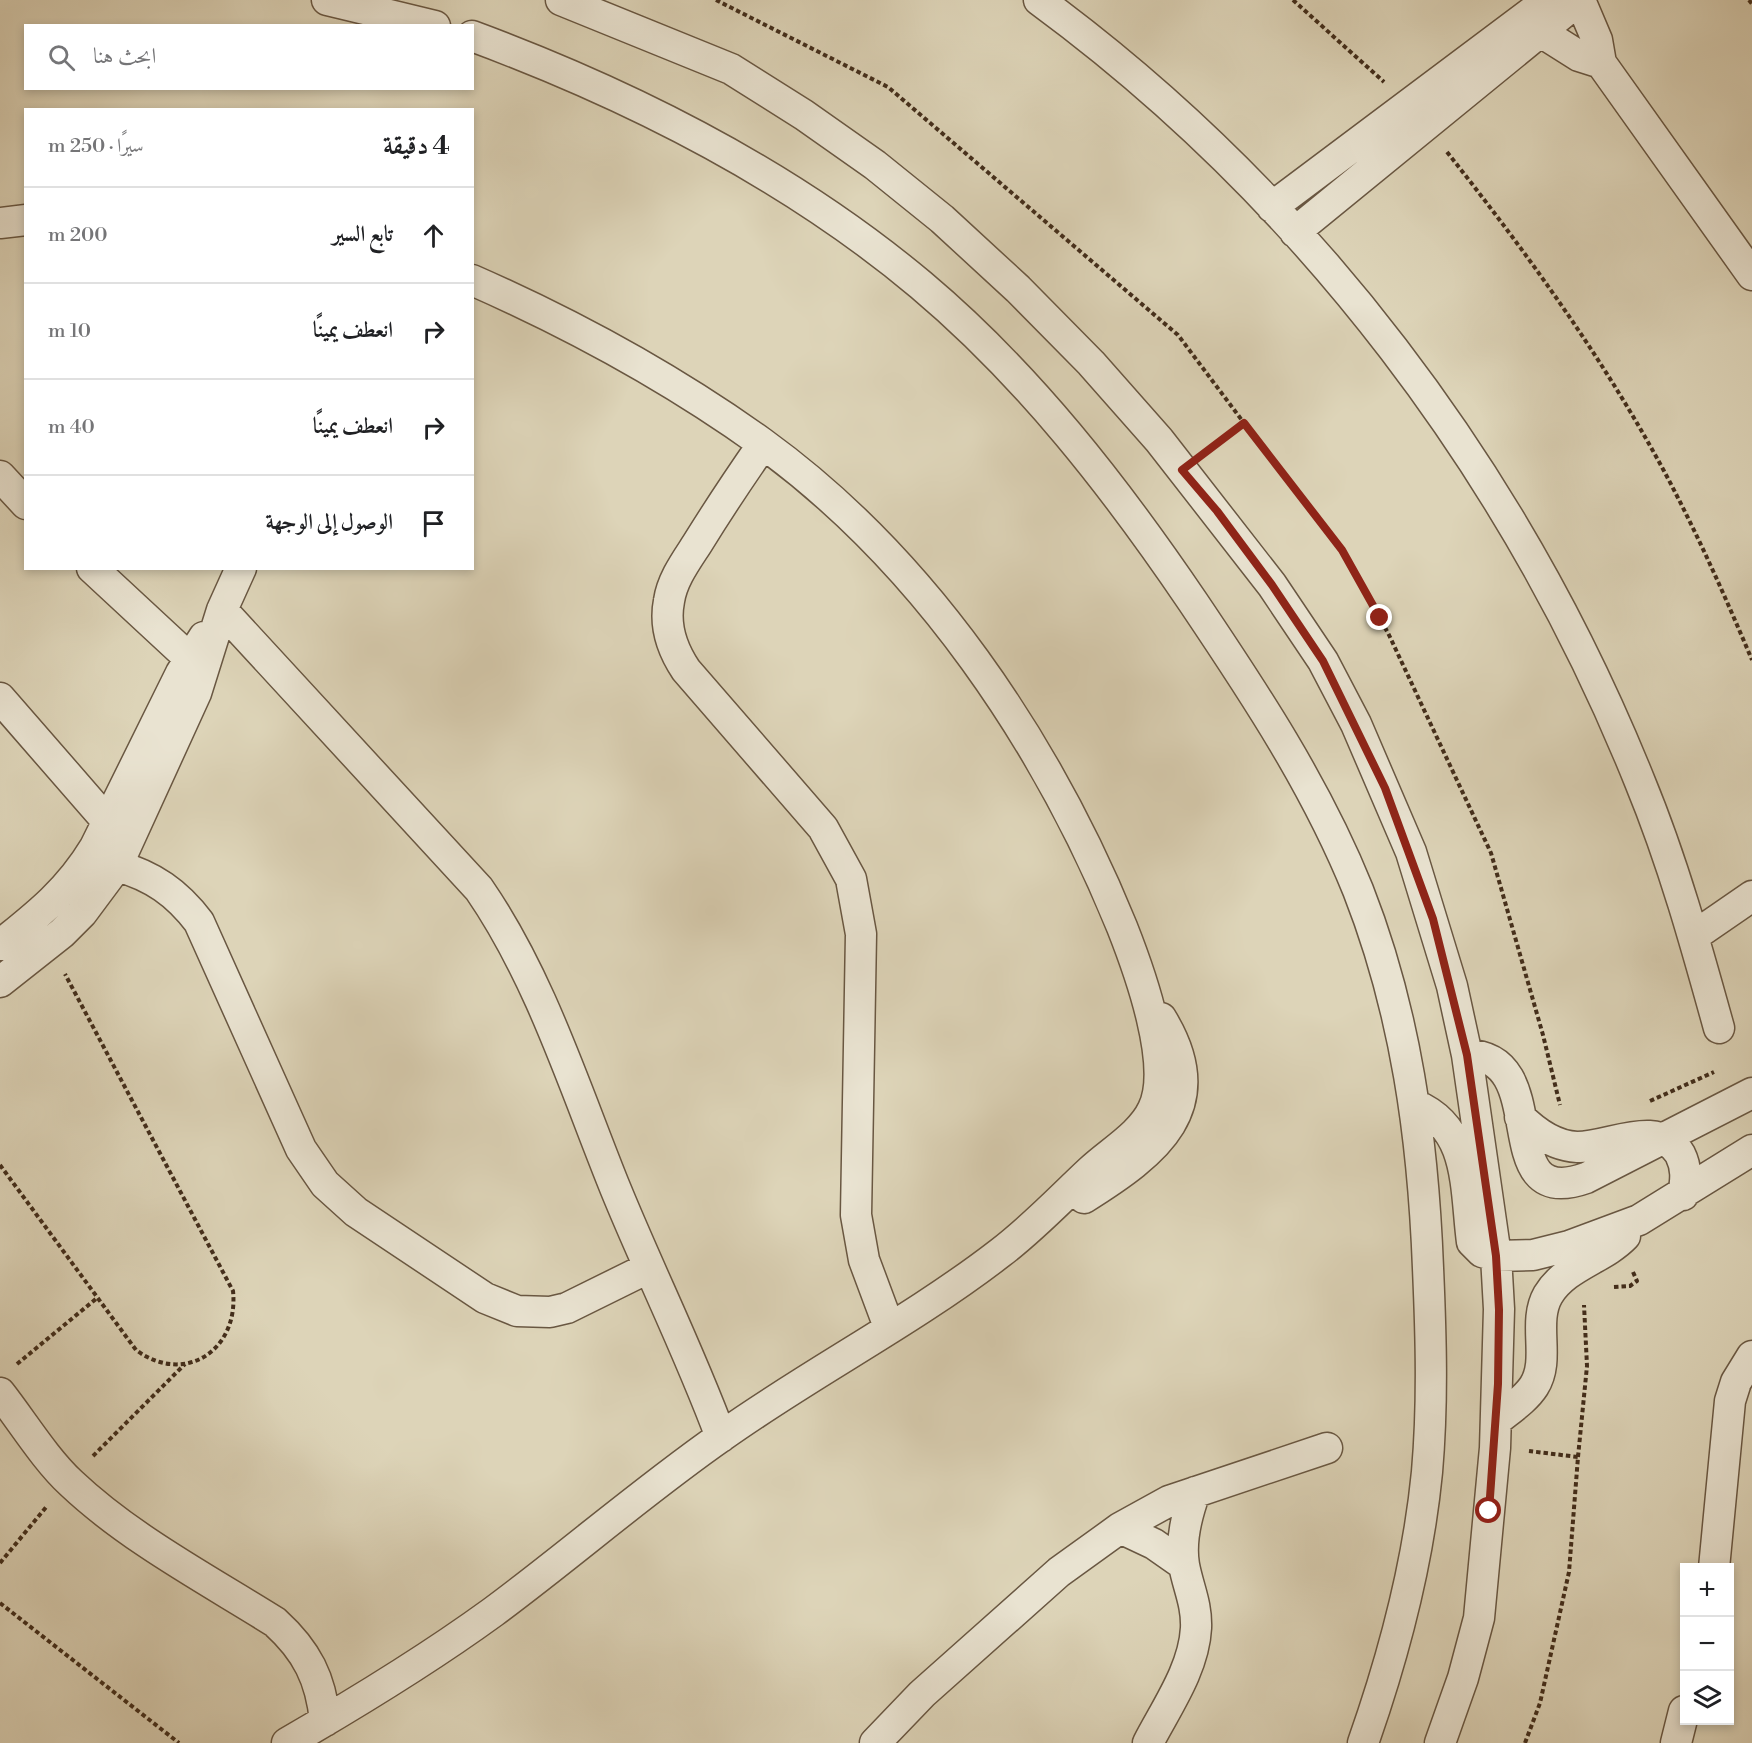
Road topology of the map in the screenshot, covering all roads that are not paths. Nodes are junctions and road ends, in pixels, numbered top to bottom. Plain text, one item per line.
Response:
1 (327, 0) edge
2 (561, 0) edge
3 (1039, 0) edge
4 (1548, 0) edge
5 (1579, 0) edge
6 (589, 7) edge
7 (1526, 17) edge
8 (427, 24) edge
9 (474, 37) edge
10 (1601, 63) junction
11 (1417, 115) junction
12 (1272, 207) junction
13 (24, 220) edge
14 (0, 224) edge
15 (1295, 232) junction
16 (1752, 274) edge
17 (474, 281) edge
18 (764, 444) junction
19 (0, 476) edge
20 (24, 502) edge
21 (94, 570) edge
22 (240, 570) edge
23 (222, 610) junction
24 (189, 658) junction
25 (0, 698) edge
26 (107, 821) junction
27 (117, 866) junction
28 (1752, 896) edge
29 (1694, 936) junction
30 (0, 945) edge
31 (0, 981) edge
32 (1719, 1028) dead end
33 (1467, 1055) junction
34 (1752, 1093) edge
35 (1415, 1105) junction
36 (1663, 1137) junction
37 (1752, 1150) edge
38 (1683, 1195) junction
39 (1630, 1231) junction
40 (1496, 1256) junction
41 (648, 1268) junction
42 (889, 1327) junction
43 (1752, 1356) edge
44 (4, 1382) edge
45 (1496, 1434) junction
46 (721, 1437) junction
47 (1327, 1448) dead end
48 (1195, 1492) junction
49 (1120, 1528) junction
50 (1714, 1563) edge
51 (1184, 1565) junction
52 (325, 1721) junction
53 (1680, 1725) edge
54 (287, 1743) edge
55 (875, 1743) edge
56 (1148, 1743) edge
57 (1363, 1743) edge
58 (1440, 1743) edge
59 (1676, 1743) edge

1 - 8 street
2 - 6 street
3 - 12 street
4 - 7 street
5 - 7 street
5 - 10 street
6 - 33 street
7 - 10 street
7 - 11 street
9 - 35 street
10 - 16 street
11 - 12 street
11 - 15 street
12 - 15 street
13 - 14 street
15 - 29 street
17 - 18 street
18 - 42 street
18 - 42 street
19 - 20 street
21 - 24 street
22 - 23 street
23 - 24 street
23 - 27 street
23 - 41 street
24 - 26 street
25 - 26 street
26 - 30 street
27 - 31 street
27 - 41 street
28 - 29 street
29 - 32 street
33 - 36 street
33 - 40 street
34 - 36 street
35 - 40 street
35 - 57 street
36 - 38 street
37 - 38 street
38 - 39 street
39 - 40 street
39 - 45 street
40 - 45 street
41 - 46 street
42 - 46 street
43 - 50 street
44 - 52 street
45 - 58 street
46 - 52 street
47 - 48 street
48 - 49 street
48 - 51 street
49 - 51 street
49 - 55 street
51 - 56 street
52 - 54 street
53 - 59 street

